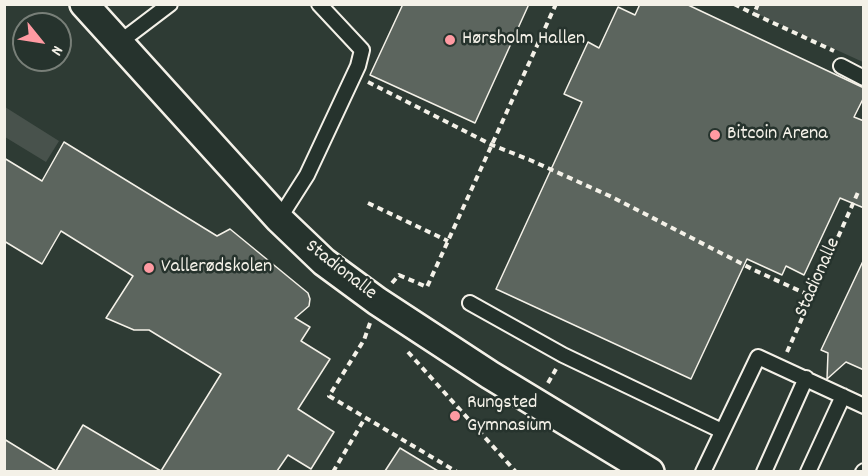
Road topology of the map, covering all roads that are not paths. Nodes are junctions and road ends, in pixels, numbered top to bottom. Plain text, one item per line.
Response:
1 (84, 4) edge
2 (170, 4) edge
3 (319, 4) edge
4 (120, 42) junction
5 (842, 60) road end
6 (864, 78) edge
7 (279, 219) junction
8 (470, 303) dead end
9 (806, 378) junction
10 (843, 396) junction
11 (864, 406) edge
12 (722, 431) junction
13 (650, 471) edge
14 (703, 471) edge
15 (764, 471) edge
16 (808, 471) edge

1 - 4 street, Stadionalle
2 - 4 lane
3 - 7 lane
4 - 7 street, Stadionalle
5 - 6 lane
7 - 13 street, Stadionalle
8 - 12 lane
9 - 10 lane
9 - 12 lane
9 - 15 lane
10 - 11 lane
10 - 16 lane
12 - 14 lane

